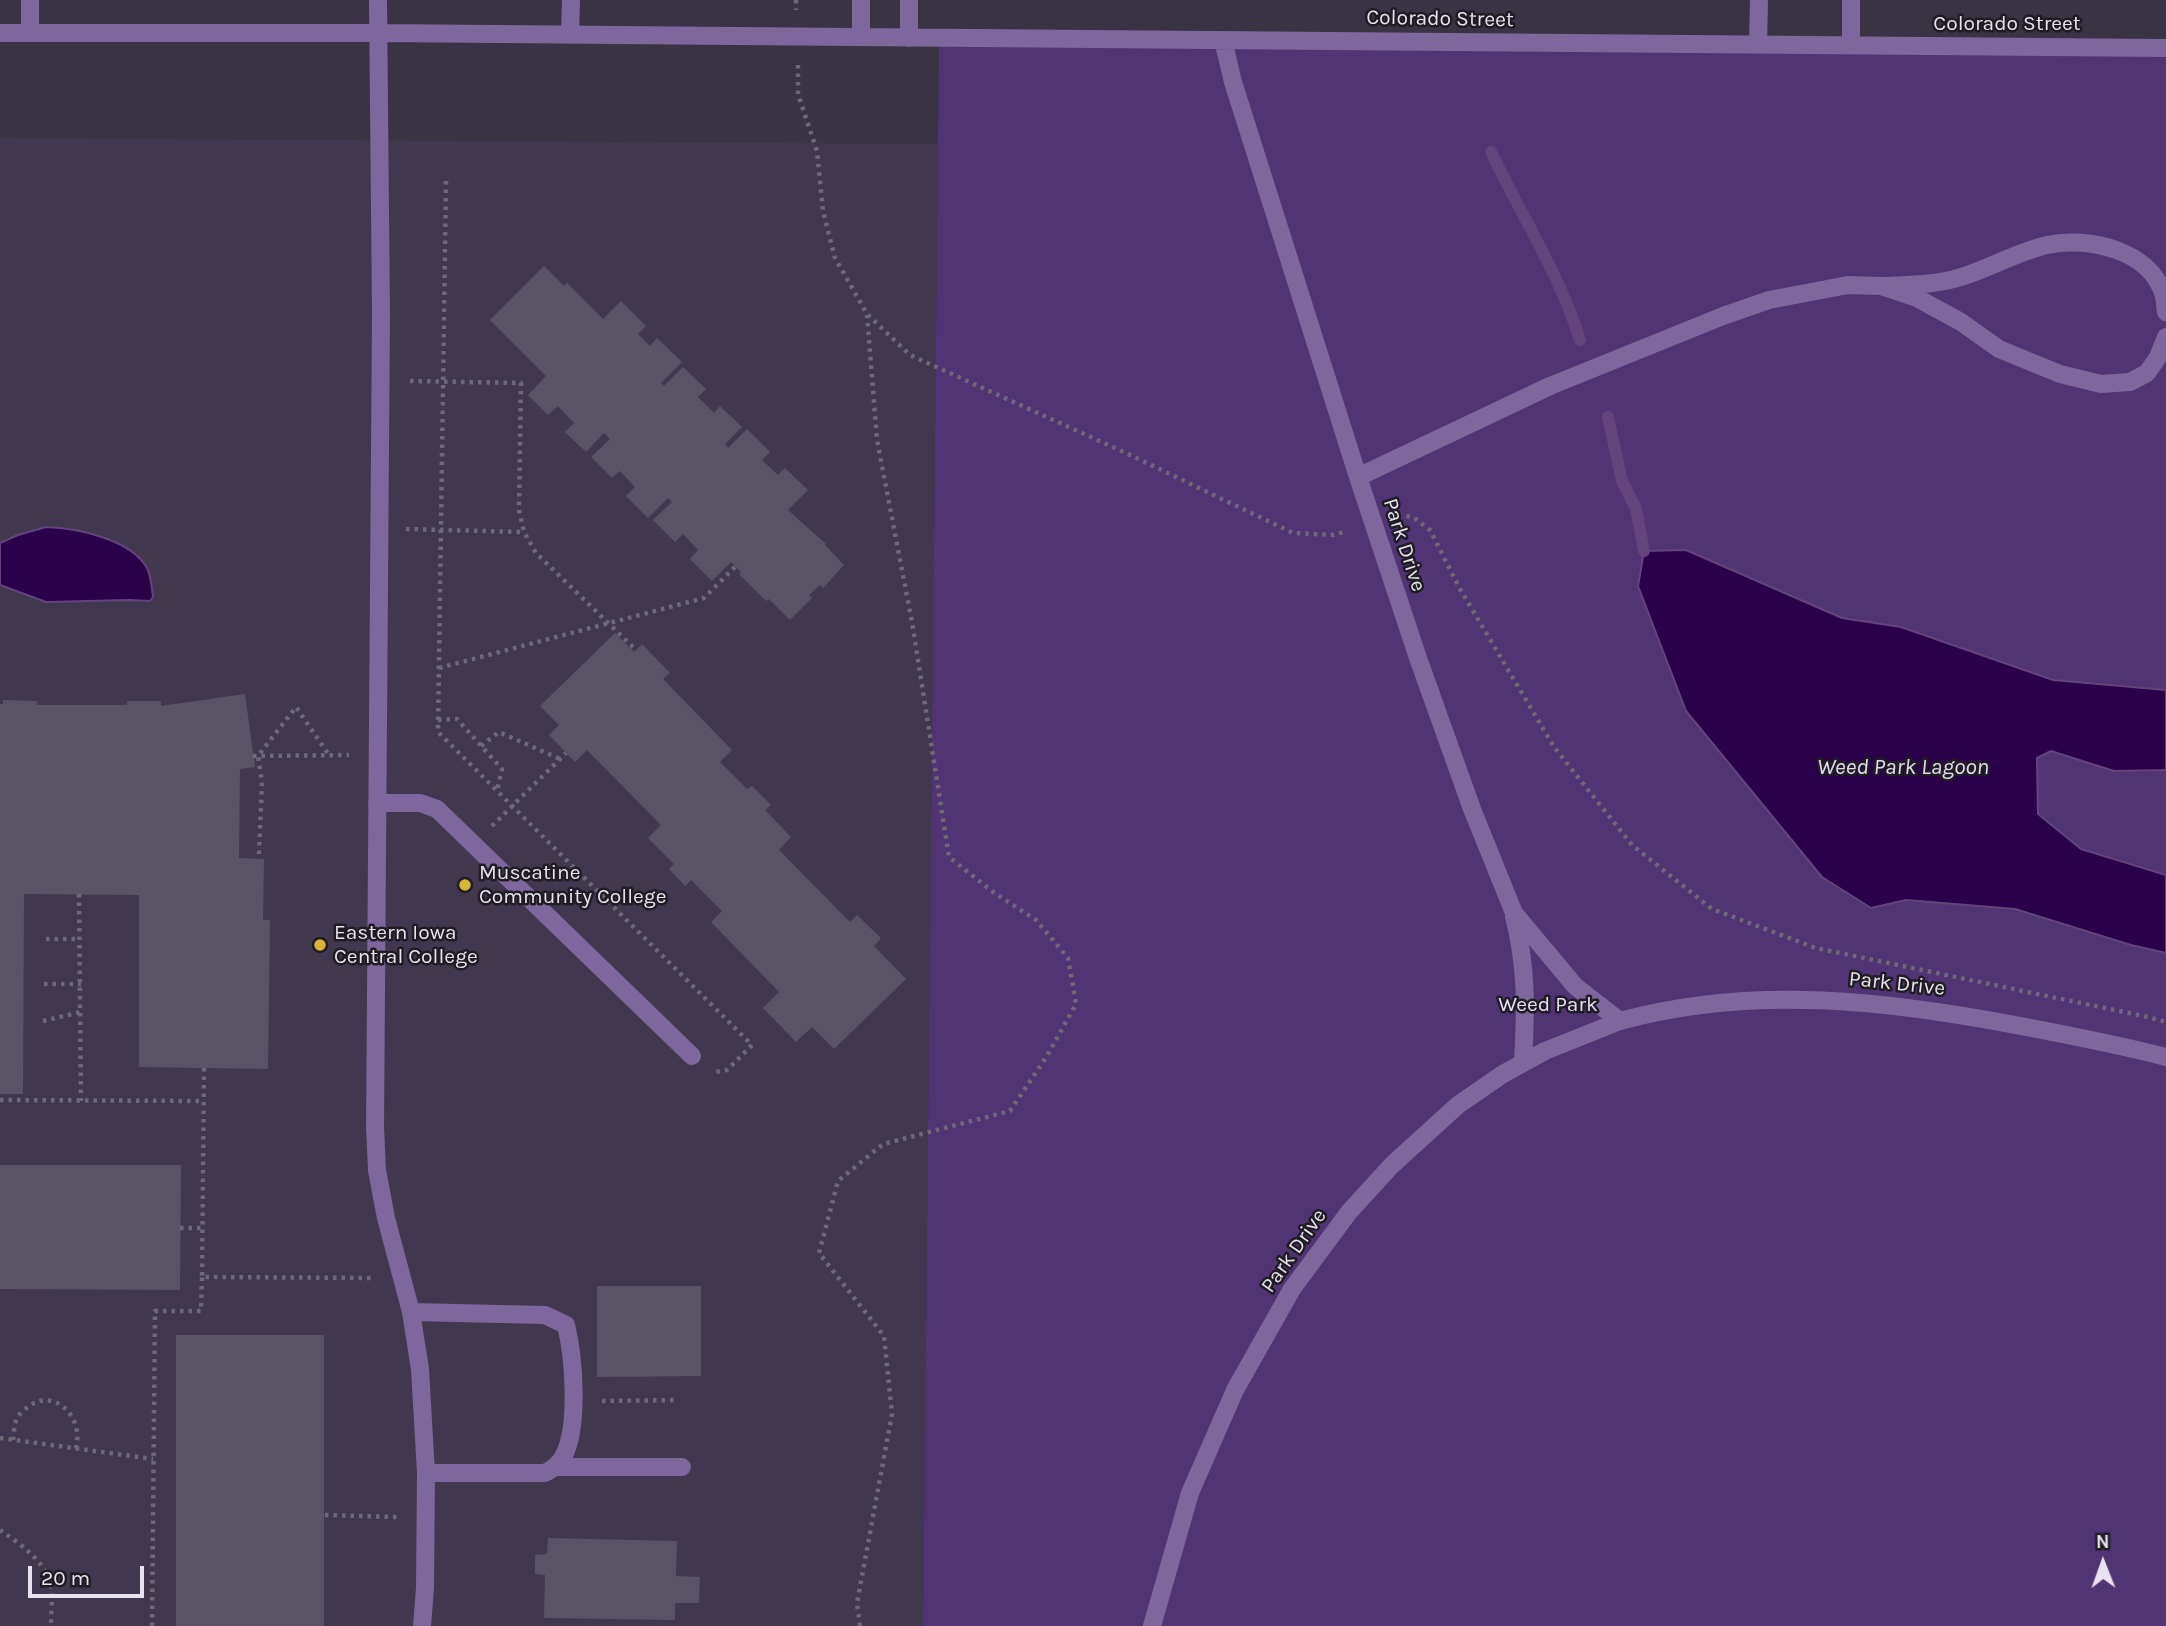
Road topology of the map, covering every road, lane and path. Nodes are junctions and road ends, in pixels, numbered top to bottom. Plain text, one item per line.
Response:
1 (30, 0) edge
2 (378, 0) edge
3 (571, 0) edge
4 (861, 0) edge
5 (909, 0) edge
6 (1759, 0) edge
7 (1851, 0) edge
8 (0, 33) edge
9 (30, 33) junction
10 (379, 33) junction
11 (570, 35) junction
12 (861, 37) junction
13 (909, 38) junction
14 (1223, 40) junction
15 (1758, 45) junction
16 (1851, 45) junction
17 (2166, 48) edge
18 (446, 181) dead end
19 (1881, 286) junction
20 (2166, 312) edge
21 (867, 314) dead end
22 (2166, 337) edge
23 (381, 380) junction
24 (443, 382) junction
25 (1358, 477) junction
26 (379, 529) junction
27 (441, 530) junction
28 (524, 532) junction
29 (735, 567) dead end
30 (607, 623) junction
31 (636, 650) dead end
32 (439, 668) junction
33 (438, 720) junction
34 (481, 746) junction
35 (566, 753) dead end
36 (329, 755) junction
37 (378, 755) junction
38 (256, 756) junction
39 (560, 759) junction
40 (496, 791) junction
41 (377, 803) junction
42 (512, 806) junction
43 (474, 844) junction
44 (259, 853) dead end
45 (79, 894) dead end
46 (1514, 913) junction
47 (46, 939) dead end
48 (80, 939) junction
49 (44, 984) dead end
50 (81, 984) junction
51 (81, 1012) junction
52 (43, 1021) dead end
53 (1620, 1021) junction
54 (692, 1056) joint
55 (2166, 1057) edge
56 (1523, 1062) junction
57 (0, 1100) edge
58 (81, 1101) junction
59 (204, 1101) dead end
60 (180, 1228) dead end
61 (202, 1228) dead end
62 (202, 1277) dead end
63 (411, 1312) junction
64 (678, 1400) dead end
65 (590, 1401) dead end
66 (0, 1438) edge
67 (13, 1440) junction
68 (76, 1449) junction
69 (153, 1459) junction
70 (557, 1467) junction
71 (682, 1467) dead end
72 (426, 1473) junction
73 (325, 1515) dead end
74 (426, 1518) junction
75 (0, 1530) edge
76 (51, 1626) edge
77 (152, 1626) edge
78 (422, 1626) edge
79 (860, 1626) edge
80 (1152, 1626) edge

1 - 9 street
2 - 10 street
3 - 11 street
4 - 12 street
5 - 13 street
6 - 15 street
7 - 16 street
8 - 9 street, Colorado Street
9 - 10 street, Colorado Street
10 - 11 street, Colorado Street
10 - 23 street
11 - 12 street, Colorado Street
12 - 13 street, Colorado Street
13 - 14 street, Colorado Street
14 - 15 street, Colorado Street
14 - 25 street, Park Drive
15 - 16 street, Colorado Street
16 - 17 street, Colorado Street
18 - 24 path
19 - 20 street
19 - 22 street
19 - 25 street
21 - 79 path
23 - 24 path
23 - 26 street
24 - 27 path
24 - 28 path
25 - 46 street, Park Drive
26 - 27 path
26 - 37 street
27 - 28 path
27 - 32 path
28 - 30 path
29 - 30 path
30 - 31 path
30 - 32 path
32 - 33 path
33 - 34 path
33 - 40 path
34 - 39 path
34 - 40 path
35 - 39 path
36 - 37 path
36 - 38 path
36 - 38 path
37 - 41 street
38 - 44 path
39 - 42 path
40 - 42 path
41 - 43 street
41 - 63 street
42 - 43 path
42 - 54 path
43 - 54 street
45 - 48 path
46 - 53 street, Park Drive
46 - 56 street
47 - 48 path
48 - 50 path
49 - 50 path
50 - 51 path
51 - 52 path
51 - 58 path
53 - 55 street, Park Drive
53 - 56 street, Park Drive
56 - 80 street, Park Drive
57 - 58 path
58 - 59 path
60 - 61 path
62 - 69 path
63 - 70 street
63 - 72 street
64 - 65 path
66 - 67 path
67 - 68 path
67 - 68 path
68 - 69 path
69 - 77 path
70 - 71 street
70 - 72 street
72 - 74 street
73 - 74 path
74 - 78 street
75 - 76 path

